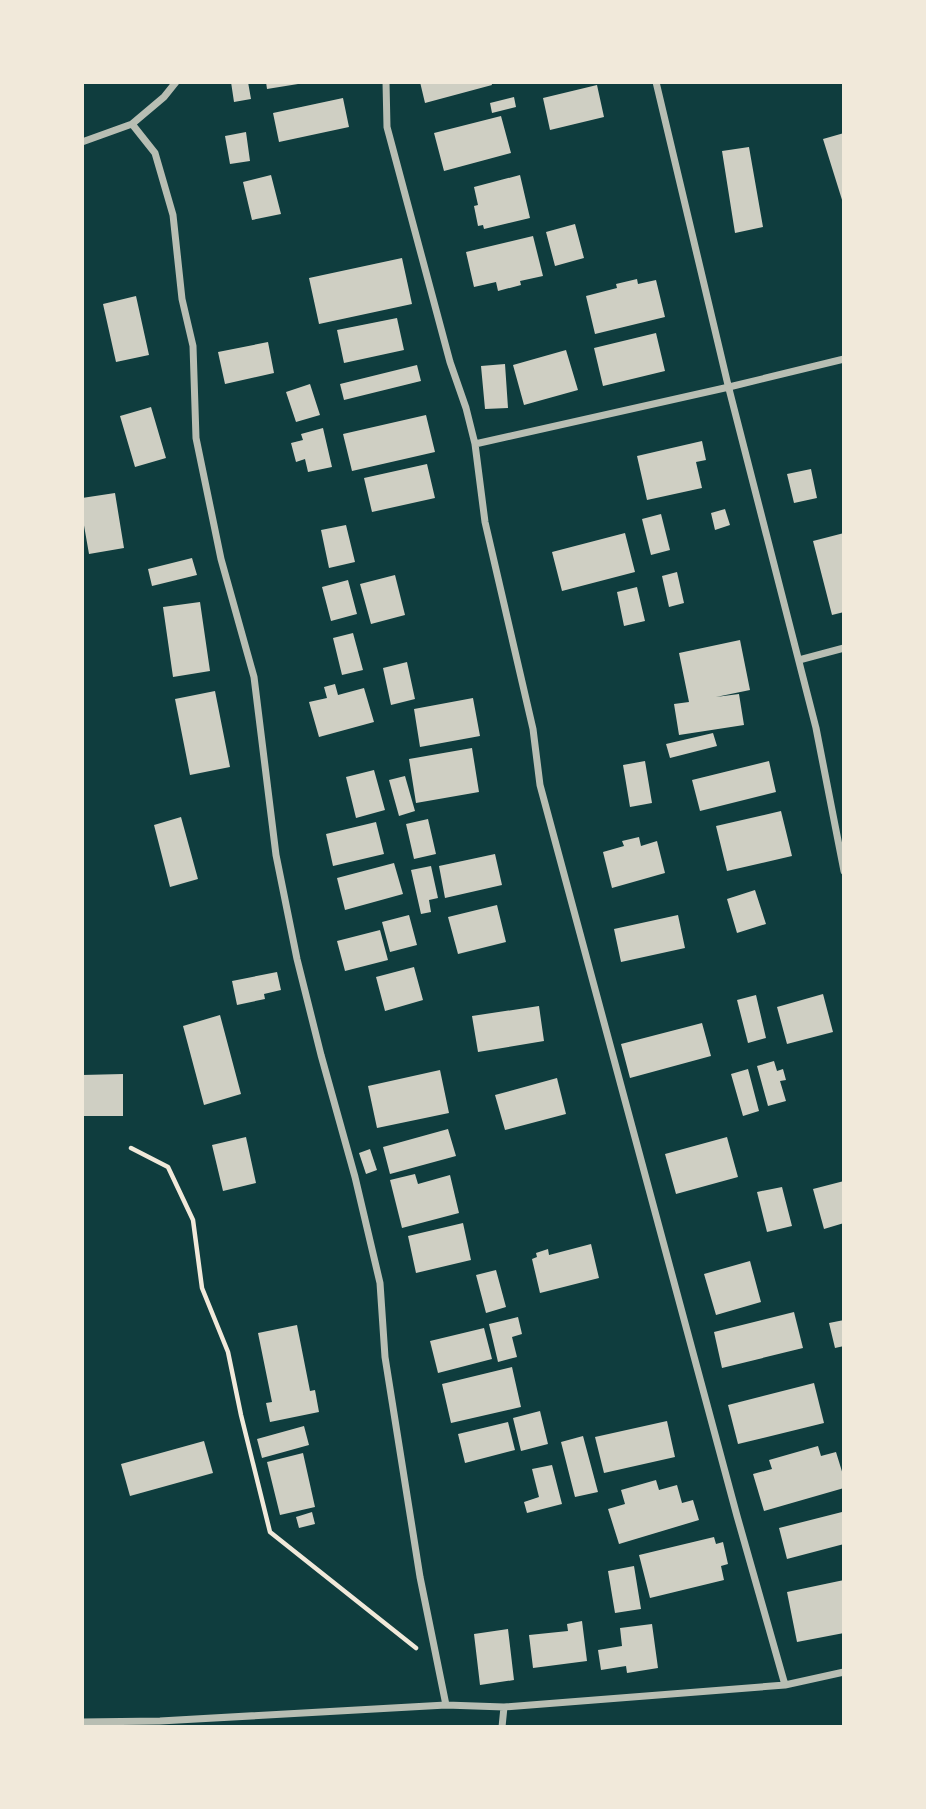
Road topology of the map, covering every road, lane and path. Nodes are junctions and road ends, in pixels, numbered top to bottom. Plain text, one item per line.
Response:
1 (176, 82) edge
2 (386, 82) edge
3 (656, 82) edge
4 (132, 124) junction
5 (82, 142) edge
6 (844, 359) edge
7 (729, 387) junction
8 (475, 444) junction
9 (844, 648) edge
10 (799, 660) junction
11 (844, 871) edge
12 (131, 1148) dead end
13 (439, 1666) junction
14 (844, 1672) edge
15 (785, 1685) junction
16 (446, 1705) junction
17 (504, 1707) junction
18 (82, 1722) edge
19 (502, 1727) edge

1 - 4 street
2 - 8 street
3 - 7 street
4 - 5 street
4 - 13 street
6 - 7 street
7 - 8 street
7 - 10 street
8 - 15 street
9 - 10 street
10 - 11 street
12 - 13 path
13 - 16 street
14 - 15 street
15 - 17 street
16 - 17 street
16 - 18 street
17 - 19 street

